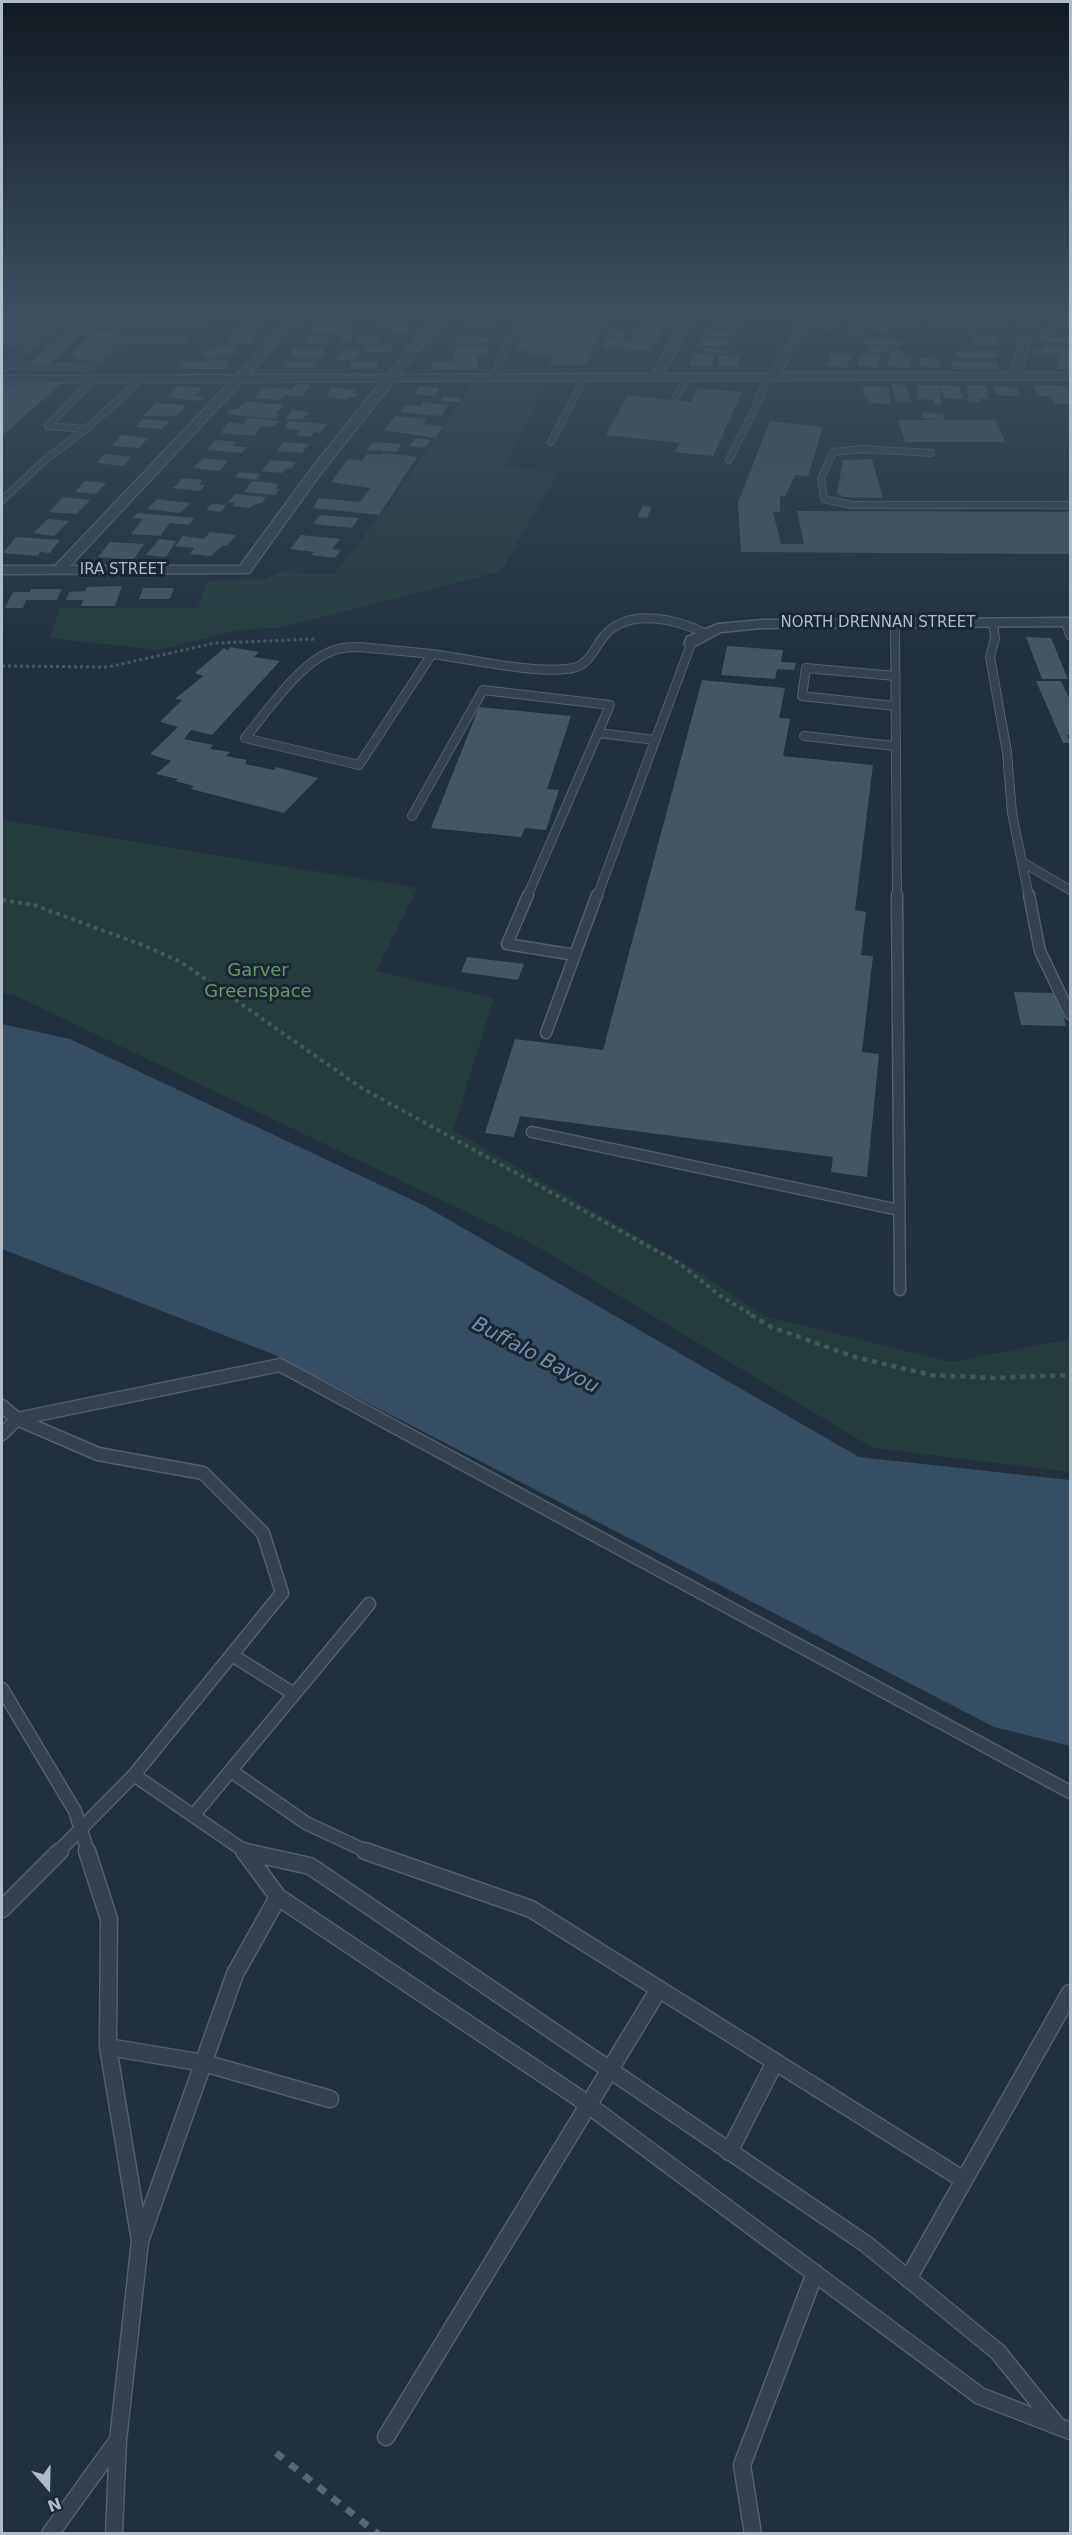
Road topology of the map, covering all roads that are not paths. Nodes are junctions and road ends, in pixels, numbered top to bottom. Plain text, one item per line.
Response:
1 (64, 427) edge
2 (192, 427) edge
3 (352, 427) edge
4 (559, 427) edge
5 (744, 427) edge
6 (86, 429) joint
7 (551, 442) dead end
8 (931, 453) dead end
9 (729, 460) dead end
10 (2, 500) edge
11 (1071, 505) edge
12 (2, 570) edge
13 (59, 570) junction
14 (895, 623) junction
15 (993, 623) junction
16 (1069, 626) edge
17 (706, 634) junction
18 (691, 644) joint
19 (433, 653) junction
20 (895, 676) junction
21 (894, 706) junction
22 (599, 733) junction
23 (804, 736) dead end
24 (655, 740) junction
25 (894, 746) junction
26 (412, 816) dead end
27 (1022, 862) junction
28 (1071, 890) edge
29 (575, 955) junction
30 (1071, 1014) edge
31 (546, 1033) dead end
32 (532, 1132) dead end
33 (899, 1210) junction
34 (900, 1290) dead end
35 (2, 1406) edge
36 (17, 1419) junction
37 (2, 1434) edge
38 (369, 1604) dead end
39 (232, 1655) junction
40 (2, 1689) edge
41 (294, 1694) junction
42 (231, 1771) junction
43 (134, 1774) junction
44 (1071, 1792) edge
45 (193, 1816) junction
46 (80, 1827) junction
47 (246, 1852) junction
48 (279, 1897) junction
49 (2, 1909) edge
50 (659, 1989) junction
51 (1071, 1993) edge
52 (108, 2047) junction
53 (204, 2062) junction
54 (775, 2062) junction
55 (608, 2070) junction
56 (330, 2099) dead end
57 (588, 2105) junction
58 (729, 2152) junction
59 (964, 2180) junction
60 (140, 2241) junction
61 (815, 2273) junction
62 (908, 2279) junction
63 (1064, 2428) edge
64 (386, 2437) dead end
65 (118, 2440) junction
66 (50, 2534) edge
67 (114, 2534) edge
68 (753, 2534) edge

1 - 6 lane
2 - 13 street
3 - 13 street, IRA STREET
4 - 7 lane
5 - 9 lane
6 - 10 lane
8 - 11 lane
12 - 13 street, IRA STREET
14 - 15 street, NORTH DRENNAN STREET
14 - 17 street, NORTH DRENNAN STREET
14 - 20 lane
15 - 16 street, NORTH DRENNAN STREET
15 - 27 lane
17 - 18 street, NORTH DRENNAN STREET
17 - 19 lane
18 - 24 lane
19 - 19 lane
20 - 21 lane
20 - 21 lane
21 - 25 lane
22 - 24 lane
22 - 26 lane
22 - 29 lane
23 - 25 lane
24 - 29 lane
25 - 33 lane
27 - 28 lane
27 - 30 lane
29 - 31 lane
32 - 33 lane
33 - 34 lane
35 - 36 lane
36 - 37 lane
36 - 39 lane
36 - 44 lane
38 - 41 lane
39 - 41 lane
39 - 43 lane
40 - 46 lane
41 - 42 lane
42 - 45 lane
42 - 50 lane
43 - 45 lane
43 - 46 lane
45 - 47 lane
46 - 49 lane
46 - 52 lane
47 - 48 lane
47 - 55 lane
48 - 53 lane
48 - 57 lane
50 - 54 lane
50 - 55 lane
51 - 59 lane
52 - 53 lane
52 - 60 lane
53 - 56 lane
53 - 60 lane
54 - 58 lane
54 - 59 lane
55 - 57 lane
55 - 58 lane
57 - 61 lane
57 - 64 lane
58 - 62 lane
59 - 62 lane
60 - 65 lane
61 - 63 lane
61 - 68 lane
62 - 63 lane
65 - 66 lane
65 - 67 lane

